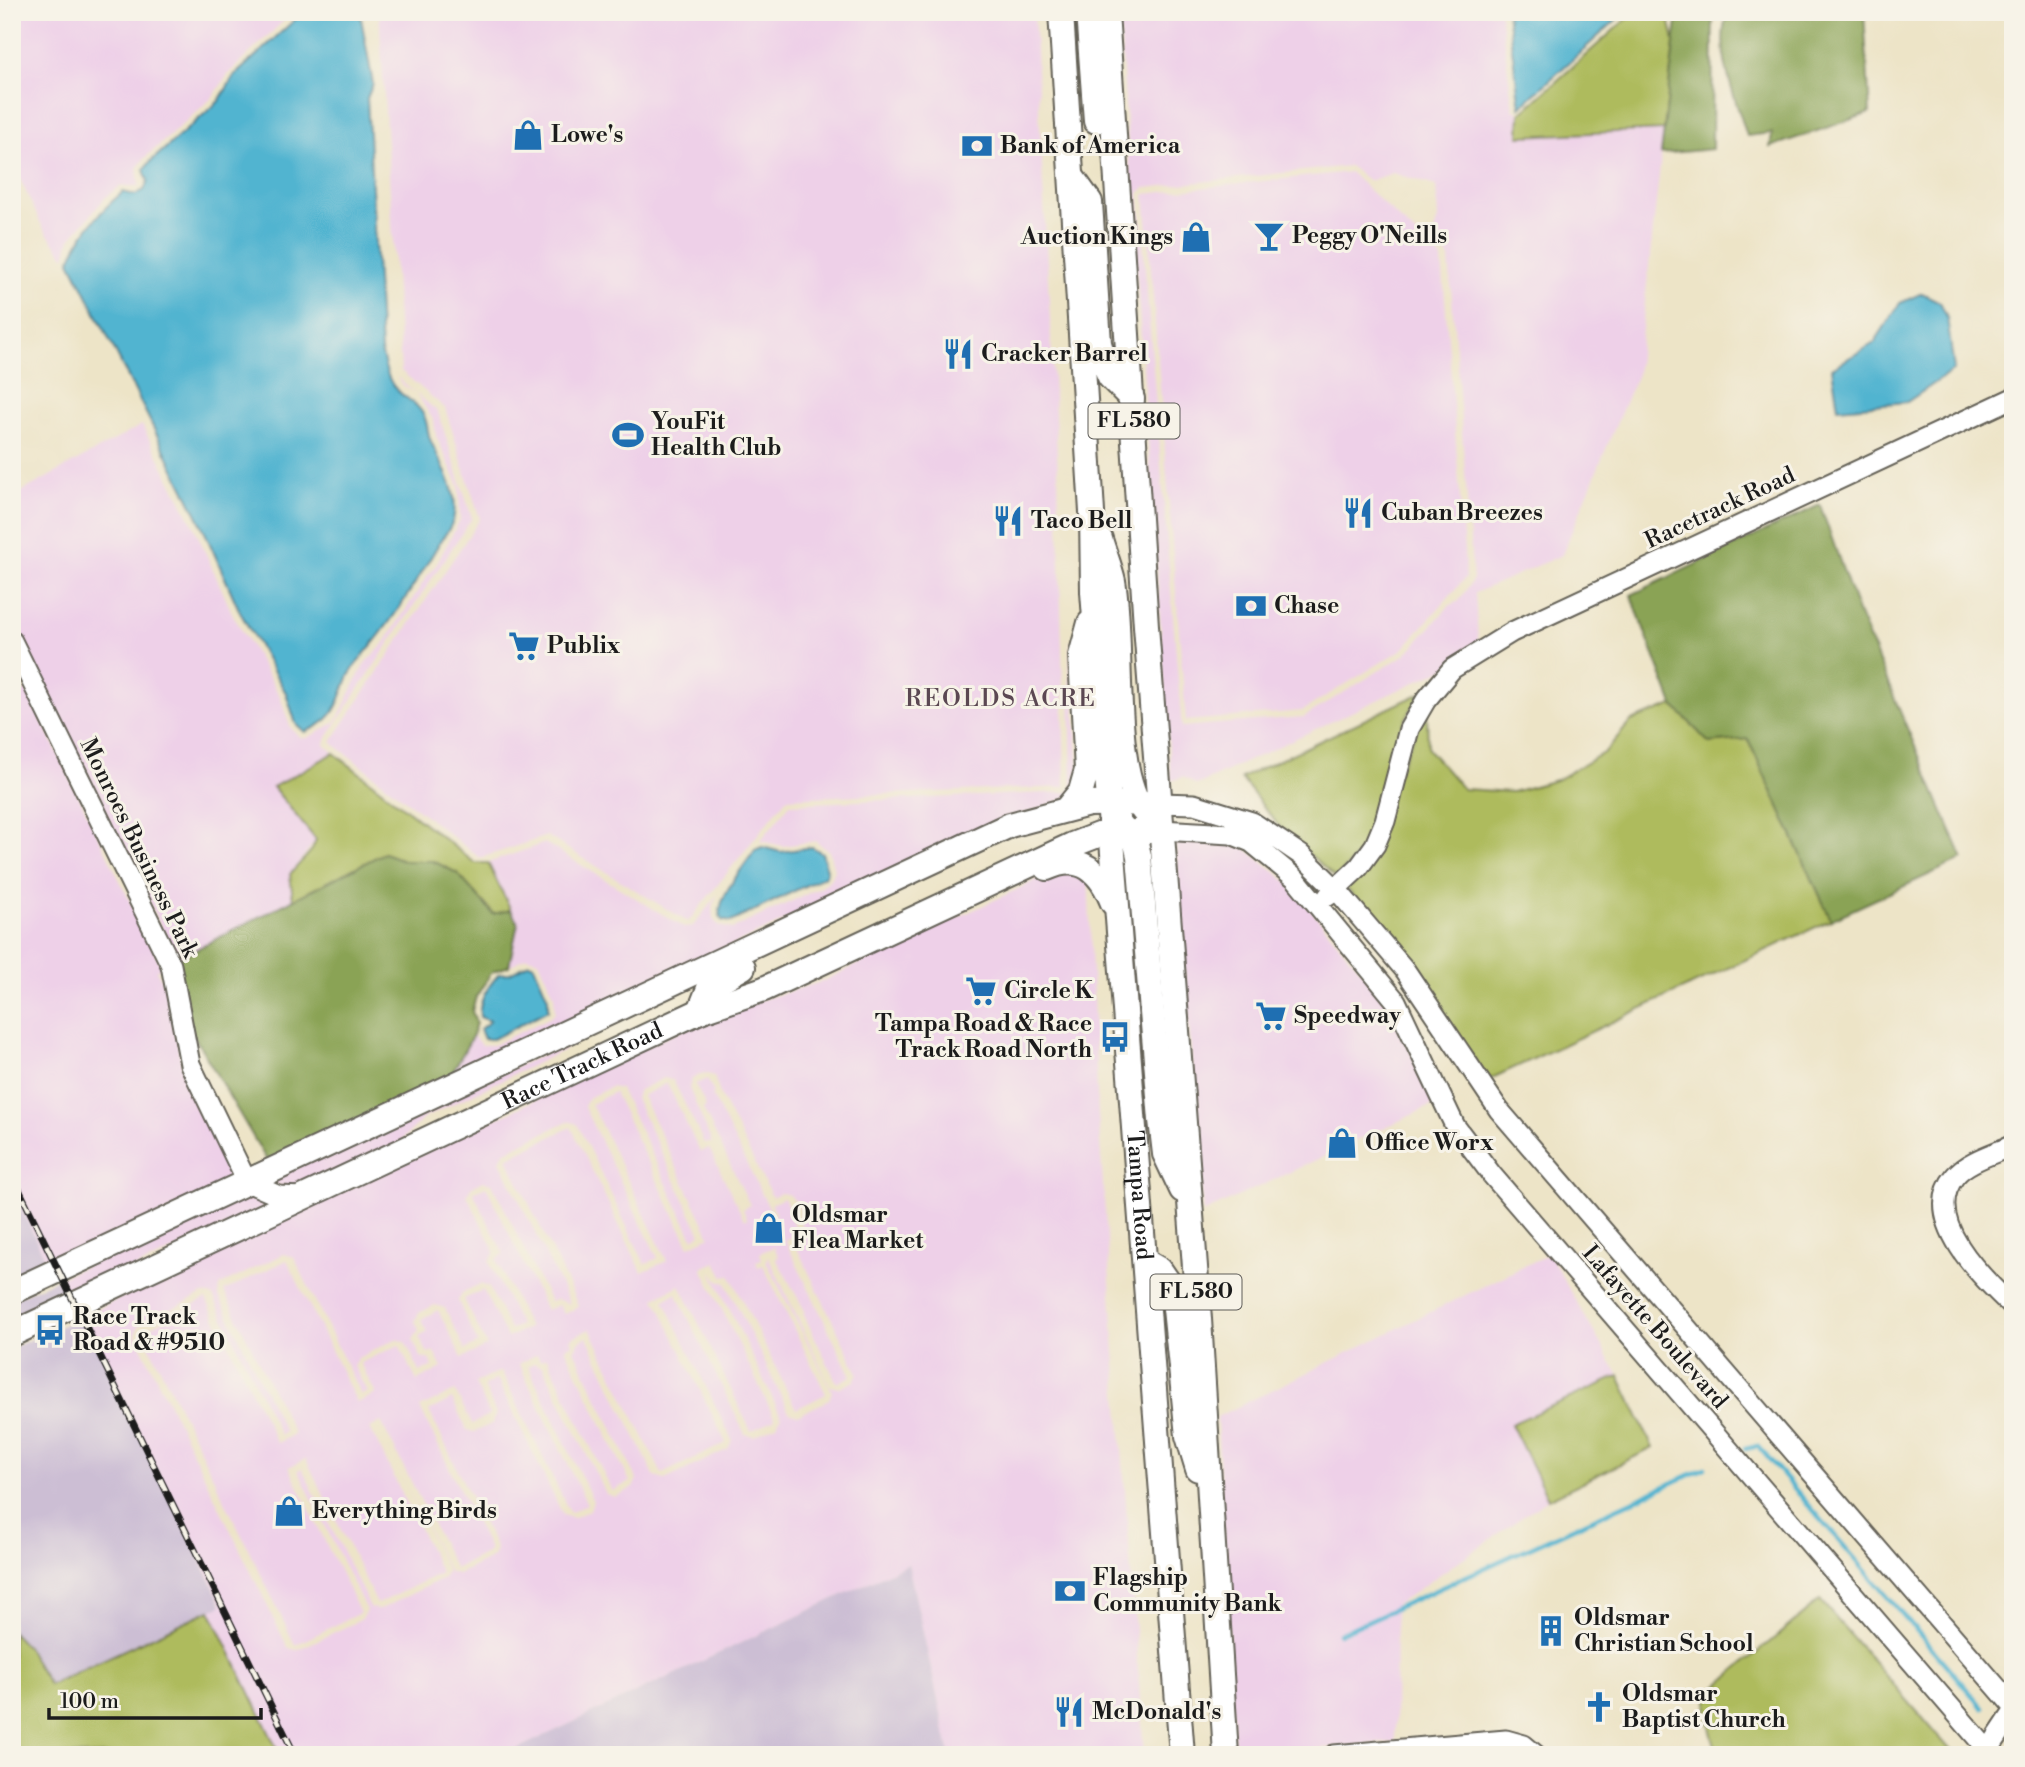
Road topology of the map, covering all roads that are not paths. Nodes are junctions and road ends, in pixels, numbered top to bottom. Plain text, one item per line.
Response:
1 (1061, 12) edge
2 (1088, 12) edge
3 (1106, 12) edge
4 (1071, 177) junction
5 (1117, 184) junction
6 (2013, 398) edge
7 (1132, 399) junction
8 (1092, 512) junction
9 (1095, 606) junction
10 (12, 641) edge
11 (1068, 807) junction
12 (1123, 811) junction
13 (1161, 830) junction
14 (970, 844) junction
15 (1336, 889) junction
16 (1319, 905) junction
17 (1119, 922) junction
18 (764, 989) junction
19 (643, 996) junction
20 (700, 1011) junction
21 (590, 1022) junction
22 (640, 1040) junction
23 (334, 1142) junction
24 (2013, 1145) edge
25 (401, 1151) junction
26 (372, 1165) junction
27 (247, 1182) junction
28 (303, 1198) junction
29 (1189, 1206) junction
30 (1146, 1262) junction
31 (12, 1292) edge
32 (2013, 1307) edge
33 (12, 1334) edge
34 (1210, 1506) junction
35 (2013, 1706) edge
36 (2013, 1713) edge
37 (1988, 1753) edge
38 (1182, 1755) edge
39 (1226, 1755) edge
40 (1334, 1755) edge
41 (1536, 1755) edge

1 - 4 main road, FL 580
2 - 5 main road
3 - 5 main road, FL 580
4 - 7 main road
4 - 8 main road, FL 580
5 - 7 main road, FL 580
6 - 15 street, Racetrack Road
7 - 12 main road, FL 580
8 - 9 main road, FL 580
8 - 12 main road
9 - 11 main road
9 - 12 main road, FL 580
10 - 27 street, Monroes Business Park
11 - 12 main road, Race Track Road
11 - 14 main road, Race Track Road
12 - 13 main road, FL 580
12 - 13 main road, Race Track Road
12 - 15 street, Lafayette Boulevard
12 - 17 main road, Tampa Road / FL 580
12 - 18 main road, Race Track Road
12 - 20 main road
12 - 29 main road
13 - 16 street, Lafayette Boulevard
13 - 29 main road, FL 580
14 - 19 main road, Race Track Road
14 - 20 main road
15 - 16 street
15 - 35 street, Lafayette Boulevard
16 - 37 street, Lafayette Boulevard
17 - 18 main road
17 - 30 main road, Tampa Road / FL 580
18 - 20 main road, Race Track Road
19 - 20 main road
19 - 21 main road, Race Track Road
20 - 22 main road, Race Track Road
21 - 22 main road
21 - 23 main road, Race Track Road
21 - 25 main road
22 - 25 main road, Race Track Road
23 - 26 main road
23 - 27 main road, Race Track Road
24 - 32 street
25 - 26 main road, Race Track Road
26 - 28 main road, Race Track Road
27 - 28 street
27 - 31 main road, Race Track Road
28 - 33 main road, Race Track Road
29 - 34 main road, FL 580
30 - 34 main road
30 - 38 main road, Tampa Road / FL 580
34 - 39 main road, FL 580
36 - 37 street
40 - 41 street

